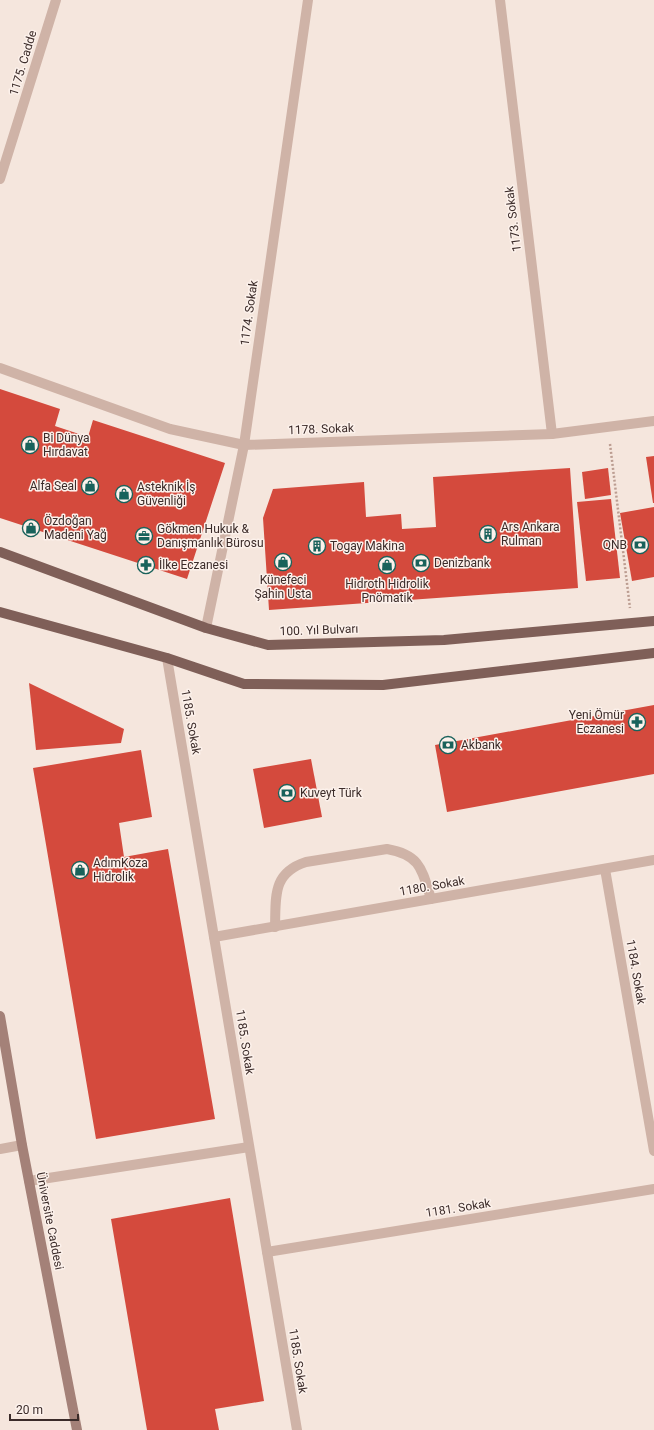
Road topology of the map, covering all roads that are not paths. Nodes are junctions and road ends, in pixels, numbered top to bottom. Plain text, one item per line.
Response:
1 (56, 0) edge
2 (308, 0) edge
3 (500, 0) edge
4 (0, 179) edge
5 (0, 368) edge
6 (654, 421) edge
7 (552, 434) junction
8 (244, 445) junction
9 (0, 552) edge
10 (0, 612) edge
11 (654, 621) edge
12 (206, 628) junction
13 (654, 653) edge
14 (167, 658) junction
15 (654, 860) edge
16 (605, 869) junction
17 (432, 899) junction
18 (276, 927) junction
19 (214, 937) junction
20 (0, 1016) edge
21 (22, 1145) junction
22 (249, 1147) junction
23 (0, 1149) edge
24 (654, 1151) edge
25 (29, 1181) junction
26 (654, 1189) edge
27 (267, 1252) junction
28 (77, 1430) edge
29 (297, 1430) edge

1 - 4 street, 1175. Cadde
2 - 8 street, 1174. Sokak
3 - 7 street, 1173. Sokak
5 - 8 street, 1178. Sokak
6 - 7 street, 1178. Sokak
7 - 8 street, 1178. Sokak
8 - 12 street, 1174. Sokak
9 - 12 main road, 100. Yıl Bulvarı
10 - 14 main road
11 - 12 main road, 100. Yıl Bulvarı
13 - 14 main road
14 - 19 street, 1185. Sokak
15 - 16 street, 1180. Sokak
16 - 17 street, 1180. Sokak
16 - 24 street, 1184. Sokak
17 - 18 street, 1180. Sokak
17 - 18 street
18 - 19 street, 1180. Sokak
19 - 22 street, 1185. Sokak
20 - 21 street, Üniversite Caddesi
21 - 23 street
21 - 25 street, Üniversite Caddesi
22 - 25 street
22 - 27 street, 1185. Sokak
25 - 28 street, Üniversite Caddesi
26 - 27 street, 1181. Sokak
27 - 29 street, 1185. Sokak

